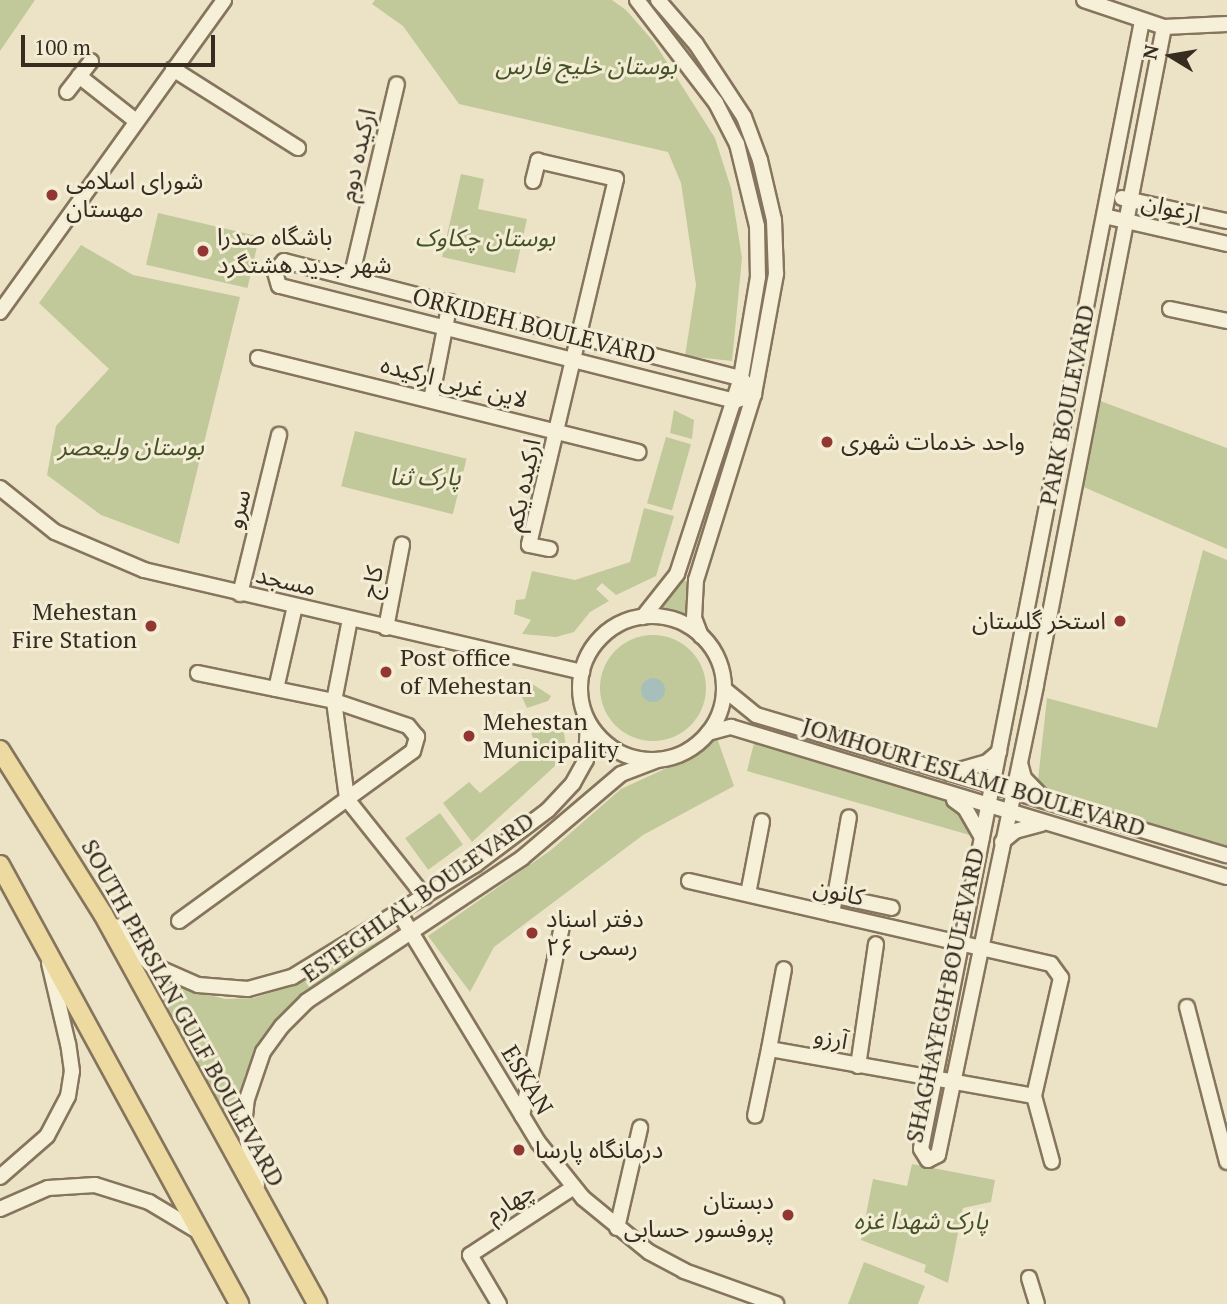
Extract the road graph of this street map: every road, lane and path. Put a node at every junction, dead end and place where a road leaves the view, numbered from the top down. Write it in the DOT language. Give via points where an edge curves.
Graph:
graph roads {
  1 [pos="224,0"];
  2 [pos="1086,0"];
  3 [pos="654,2"];
  4 [pos="1142,21"];
  5 [pos="1227,24"];
  6 [pos="1164,27"];
  7 [pos="91,61"];
  8 [pos="173,69"];
  9 [pos="79,76"];
  10 [pos="397,84"];
  11 [pos="67,92"];
  12 [pos="136,121"];
  13 [pos="298,148"];
  14 [pos="533,181"];
  15 [pos="1108,195"];
  16 [pos="1130,199"];
  17 [pos="1104,216"];
  18 [pos="1126,221"];
  19 [pos="1227,221"];
  20 [pos="1227,244"];
  21 [pos="351,278"];
  22 [pos="450,302"];
  23 [pos="1170,309"];
  24 [pos="0,312"];
  25 [pos="1227,321"];
  26 [pos="445,326"];
  27 [pos="580,335"];
  28 [pos="258,358"];
  29 [pos="575,358"];
  30 [pos="741,378"];
  31 [pos="754,394"];
  32 [pos="430,400"];
  33 [pos="735,401"];
  34 [pos="557,431"];
  35 [pos="279,435"];
  36 [pos="639,452"];
  37 [pos="0,488"];
  38 [pos="402,545"];
  39 [pos="550,549"];
  40 [pos="240,594"];
  41 [pos="295,606"];
  42 [pos="643,617"];
  43 [pos="350,619"];
  44 [pos="386,628"];
  45 [pos="702,636"];
  46 [pos="582,672"];
  47 [pos="198,673"];
  48 [pos="276,690"];
  49 [pos="724,690"];
  50 [pos="334,701"];
  51 [pos="589,722"];
  52 [pos="708,733"];
  53 [pos="0,750"];
  54 [pos="999,752"];
  55 [pos="658,760"];
  56 [pos="1019,760"];
  57 [pos="0,765"];
  58 [pos="947,774"];
  59 [pos="992,786"];
  60 [pos="1012,792"];
  61 [pos="948,795"];
  62 [pos="347,799"];
  63 [pos="1049,803"];
  64 [pos="988,807"];
  65 [pos="1008,812"];
  66 [pos="849,817"];
  67 [pos="47,820"];
  68 [pos="761,821"];
  69 [pos="1045,823"];
  70 [pos="982,837"];
  71 [pos="1002,842"];
  72 [pos="1227,855"];
  73 [pos="0,865"];
  74 [pos="1227,877"];
  75 [pos="689,881"];
  76 [pos="748,894"];
  77 [pos="836,896"];
  78 [pos="425,897"];
  79 [pos="892,908"];
  80 [pos="103,914"];
  81 [pos="400,914"];
  82 [pos="832,914"];
  83 [pos="179,921"];
  84 [pos="562,926"];
  85 [pos="413,933"];
  86 [pos="43,938"];
  87 [pos="876,944"];
  88 [pos="962,944"];
  89 [pos="979,948"];
  90 [pos="784,969"];
  91 [pos="1187,1007"];
  92 [pos="769,1049"];
  93 [pos="858,1066"];
  94 [pos="934,1081"];
  95 [pos="952,1084"];
  96 [pos="1030,1097"];
  97 [pos="522,1116"];
  98 [pos="755,1116"];
  99 [pos="640,1128"];
  100 [pos="1052,1162"];
  101 [pos="1227,1163"];
  102 [pos="0,1177"];
  103 [pos="574,1187"];
  104 [pos="262,1208"];
  105 [pos="0,1209"];
  106 [pos="617,1228"];
  107 [pos="199,1232"];
  108 [pos="1030,1278"];
  109 [pos="752,1296"];
  110 [pos="239,1304"];
  111 [pos="317,1304"];
  112 [pos="499,1304"];
  113 [pos="738,1304"];
  114 [pos="776,1304"];
  115 [pos="1037,1304"];
  1 -- 8 [label="street"];
  2 -- 4 [label="street"];
  3 -- 30 [label="street" via="737,145 757,226 758,277"];
  3 -- 31 [label="street" via="722,80 744,117 761,160 774,220 776,274"];
  4 -- 6 [label="street"];
  4 -- 15 [label="street, PARK BOULEVARD"];
  5 -- 6 [label="street"];
  6 -- 16 [label="street, PARK BOULEVARD"];
  7 -- 9 [label="street"];
  8 -- 12 [label="street"];
  8 -- 13 [label="street"];
  9 -- 11 [label="street"];
  9 -- 12 [label="street"];
  10 -- 21 [label="street, ارکیده دوم"];
  12 -- 24 [label="street"];
  14 -- 27 [label="street, ارکیده یکم" via="538,161 616,179"];
  15 -- 16 [label="street, ارغوان"];
  15 -- 17 [label="street, PARK BOULEVARD"];
  16 -- 18 [label="street, PARK BOULEVARD"];
  16 -- 19 [label="street, ارغوان"];
  17 -- 18 [label="street, ارغوان"];
  17 -- 54 [label="street, PARK BOULEVARD"];
  18 -- 20 [label="street, ارغوان"];
  18 -- 56 [label="street, PARK BOULEVARD"];
  21 -- 22 [label="street, ORKIDEH BOULEVARD"];
  21 -- 26 [label="street, ORKIDEH BOULEVARD" via="284,261 275,272 279,286"];
  22 -- 26 [label="street"];
  22 -- 27 [label="street, ORKIDEH BOULEVARD"];
  23 -- 25 [label="street"];
  26 -- 29 [label="street, ORKIDEH BOULEVARD"];
  26 -- 32 [label="street"];
  27 -- 29 [label="street, ارکیده یکم"];
  27 -- 30 [label="street, ORKIDEH BOULEVARD"];
  28 -- 32 [label="street, لاین غربی ارکیده"];
  29 -- 33 [label="street, ORKIDEH BOULEVARD"];
  29 -- 34 [label="street, ارکیده یکم"];
  30 -- 31 [label="street"];
  30 -- 33 [label="street"];
  31 -- 33 [label="street"];
  31 -- 45 [label="street" via="696,580 694,618"];
  32 -- 34 [label="street, لاین غربی ارکیده"];
  33 -- 42 [label="street" via="677,575"];
  34 -- 36 [label="street, لاین غربی ارکیده"];
  34 -- 39 [label="street, ارکیده یکم" via="529,545"];
  35 -- 40 [label="street, سرو"];
  37 -- 40 [label="street, مسجد" via="55,532 144,570"];
  38 -- 44 [label="street, کاج"];
  40 -- 41 [label="street, مسجد"];
  41 -- 43 [label="street, مسجد"];
  41 -- 48 [label="street"];
  42 -- 45 [label="street" via="675,620"];
  42 -- 46 [label="street" via="626,621 598,641"];
  43 -- 44 [label="street, مسجد"];
  43 -- 50 [label="street"];
  44 -- 46 [label="street, مسجد"];
  45 -- 49 [label="street" via="718,661"];
  46 -- 51 [label="street" via="581,698"];
  47 -- 48 [label="street"];
  48 -- 50 [label="street"];
  49 -- 52 [label="street"];
  49 -- 58 [label="street, JOMHOURI ESLAMI BOULEVARD" via="756,715"];
  50 -- 62 [label="street"];
  50 -- 62 [label="street" via="408,726 417,737 413,751"];
  51 -- 55 [label="street" via="598,736 625,755"];
  51 -- 78 [label="street, ESTEGHLAL BOULEVARD" via="586,760 573,783 530,824"];
  52 -- 55 [label="street" via="685,752"];
  52 -- 61 [label="street, JOMHOURI ESLAMI BOULEVARD" via="731,727"];
  53 -- 67 [label="main road, SOUTH PERSIAN GULF BOULEVARD"];
  54 -- 58 [label="street" via="987,762"];
  54 -- 59 [label="street, PARK BOULEVARD"];
  55 -- 85 [label="street, ESTEGHLAL BOULEVARD" via="621,774 523,858"];
  56 -- 60 [label="street, PARK BOULEVARD"];
  56 -- 63 [label="street" via="1024,778"];
  57 -- 67 [label="main road" via="22,797"];
  58 -- 59 [label="street, JOMHOURI ESLAMI BOULEVARD"];
  59 -- 60 [label="street, JOMHOURI ESLAMI BOULEVARD"];
  59 -- 64 [label="street, SHAGHAYEGH BOULEVARD"];
  60 -- 63 [label="street, JOMHOURI ESLAMI BOULEVARD"];
  60 -- 65 [label="street, SHAGHAYEGH BOULEVARD"];
  61 -- 64 [label="street, JOMHOURI ESLAMI BOULEVARD"];
  61 -- 70 [label="street" via="965,808"];
  62 -- 78 [label="street"];
  62 -- 83 [label="street"];
  63 -- 72 [label="street, JOMHOURI ESLAMI BOULEVARD"];
  64 -- 65 [label="street, JOMHOURI ESLAMI BOULEVARD"];
  64 -- 70 [label="street, SHAGHAYEGH BOULEVARD"];
  65 -- 69 [label="street, JOMHOURI ESLAMI BOULEVARD"];
  65 -- 71 [label="street, SHAGHAYEGH BOULEVARD"];
  66 -- 77 [label="street"];
  67 -- 80 [label="main road, SOUTH PERSIAN GULF BOULEVARD"];
  68 -- 76 [label="street"];
  69 -- 71 [label="street" via="1014,831"];
  69 -- 74 [label="street, JOMHOURI ESLAMI BOULEVARD"];
  70 -- 88 [label="street, SHAGHAYEGH BOULEVARD"];
  71 -- 89 [label="street, SHAGHAYEGH BOULEVARD"];
  73 -- 86 [label="main road"];
  75 -- 76 [label="street, کانون"];
  76 -- 82 [label="street, کانون"];
  77 -- 79 [label="street"];
  77 -- 82 [label="street"];
  78 -- 81 [label="street, ESTEGHLAL BOULEVARD"];
  80 -- 81 [label="street, ESTEGHLAL BOULEVARD" via="150,964 198,985 248,989 292,977"];
  80 -- 104 [label="main road, SOUTH PERSIAN GULF BOULEVARD"];
  81 -- 85 [label="street, ESKAN"];
  82 -- 88 [label="street, کانون"];
  84 -- 97 [label="street"];
  85 -- 97 [label="street, ESKAN"];
  85 -- 104 [label="street, ESTEGHLAL BOULEVARD" via="307,1002 263,1052 247,1099 248,1151"];
  86 -- 102 [label="street" via="68,1044 72,1071 68,1096 47,1136"];
  86 -- 107 [label="main road"];
  87 -- 93 [label="street"];
  88 -- 89 [label="street, کانون"];
  88 -- 94 [label="street, SHAGHAYEGH BOULEVARD"];
  89 -- 95 [label="street, SHAGHAYEGH BOULEVARD"];
  89 -- 96 [label="street, کانون" via="1051,964 1061,978"];
  90 -- 92 [label="street"];
  91 -- 101 [label="street"];
  92 -- 93 [label="street, آرزو"];
  92 -- 98 [label="street"];
  93 -- 94 [label="street, آرزو"];
  94 -- 95 [label="street, آرزو"];
  94 -- 95 [label="street, SHAGHAYEGH BOULEVARD" via="921,1149 928,1160 938,1155"];
  95 -- 96 [label="street, آرزو"];
  96 -- 100 [label="street"];
  97 -- 103 [label="street, ESKAN"];
  99 -- 106 [label="street"];
  103 -- 106 [label="street, ESKAN"];
  103 -- 112 [label="street, چهارم" via="471,1255"];
  104 -- 111 [label="main road, SOUTH PERSIAN GULF BOULEVARD"];
  105 -- 107 [label="street" via="48,1188 95,1185 149,1202"];
  106 -- 109 [label="street, ESKAN" via="684,1271"];
  107 -- 110 [label="main road"];
  108 -- 115 [label="street"];
  109 -- 113 [label="street"];
  109 -- 114 [label="street, ESKAN"];
}
